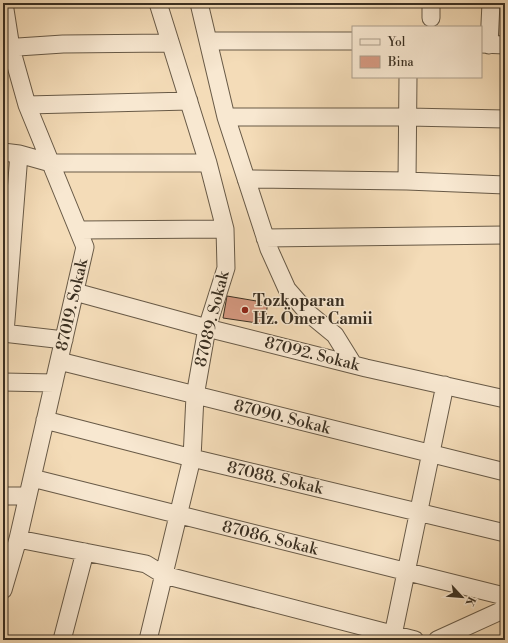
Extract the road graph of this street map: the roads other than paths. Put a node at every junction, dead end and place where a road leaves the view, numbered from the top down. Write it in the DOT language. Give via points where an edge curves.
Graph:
graph roads {
  1 [pos="4,3"];
  2 [pos="158,3"];
  3 [pos="199,3"];
  4 [pos="491,3"];
  5 [pos="208,41"];
  6 [pos="352,41"];
  7 [pos="170,43"];
  8 [pos="492,45"];
  9 [pos="7,48"];
  10 [pos="408,78"];
  11 [pos="189,101"];
  12 [pos="27,105"];
  13 [pos="226,117"];
  14 [pos="408,117"];
  15 [pos="505,120"];
  16 [pos="11,153"];
  17 [pos="51,163"];
  18 [pos="208,164"];
  19 [pos="246,179"];
  20 [pos="407,182"];
  21 [pos="505,185"];
  22 [pos="225,229"];
  23 [pos="79,230"];
  24 [pos="505,235"];
  25 [pos="265,238"];
  26 [pos="75,292"];
  27 [pos="207,328"];
  28 [pos="4,333"];
  29 [pos="64,340"];
  30 [pos="59,361"];
  31 [pos="353,364"];
  32 [pos="3,382"];
  33 [pos="54,383"];
  34 [pos="445,385"];
  35 [pos="195,396"];
  36 [pos="505,399"];
  37 [pos="46,420"];
  38 [pos="431,453"];
  39 [pos="192,458"];
  40 [pos="505,472"];
  41 [pos="32,478"];
  42 [pos="3,496"];
  43 [pos="28,496"];
  44 [pos="418,512"];
  45 [pos="178,516"];
  46 [pos="505,533"];
  47 [pos="18,539"];
  48 [pos="85,552"];
  49 [pos="6,567"];
  50 [pos="406,572"];
  51 [pos="164,575"];
  52 [pos="3,590"];
  53 [pos="505,602"];
  54 [pos="505,609"];
  55 [pos="393,634"];
  56 [pos="62,640"];
  57 [pos="148,640"];
  58 [pos="415,640"];
  59 [pos="437,640"];
  1 -- 9 [label="street, 87019. Sokak"];
  2 -- 7 [label="street, 87089. Sokak"];
  3 -- 5 [label="street"];
  4 -- 8 [label="street"];
  5 -- 6 [label="street"];
  5 -- 13 [label="street"];
  7 -- 9 [label="street" via="63,44"];
  7 -- 11 [label="street, 87089. Sokak"];
  9 -- 12 [label="street, 87019. Sokak"];
  10 -- 14 [label="street"];
  11 -- 12 [label="street"];
  11 -- 18 [label="street, 87089. Sokak"];
  12 -- 17 [label="street, 87019. Sokak"];
  13 -- 14 [label="street"];
  13 -- 19 [label="street"];
  14 -- 15 [label="street"];
  14 -- 20 [label="street"];
  16 -- 17 [label="street"];
  16 -- 28 [label="street"];
  17 -- 18 [label="street"];
  17 -- 23 [label="street, 87019. Sokak"];
  18 -- 22 [label="street, 87089. Sokak"];
  19 -- 20 [label="street"];
  19 -- 25 [label="street"];
  20 -- 21 [label="street"];
  22 -- 23 [label="street"];
  22 -- 27 [label="street, 87089. Sokak" via="226,268"];
  23 -- 26 [label="street, 87019. Sokak" via="85,247"];
  24 -- 25 [label="street"];
  25 -- 31 [label="street" via="286,289 307,312 335,335"];
  26 -- 27 [label="street, 87092. Sokak"];
  26 -- 29 [label="street, 87019. Sokak"];
  27 -- 31 [label="street, 87092. Sokak"];
  27 -- 35 [label="street, 87089. Sokak"];
  28 -- 29 [label="street"];
  29 -- 30 [label="street, 87019. Sokak"];
  30 -- 33 [label="street, 87019. Sokak"];
  30 -- 35 [label="street, 87090. Sokak"];
  31 -- 34 [label="street, 87092. Sokak"];
  32 -- 33 [label="street"];
  33 -- 37 [label="street, 87019. Sokak"];
  34 -- 36 [label="street, 87092. Sokak"];
  34 -- 38 [label="street"];
  35 -- 38 [label="street, 87090. Sokak"];
  35 -- 39 [label="street, 87089. Sokak"];
  37 -- 39 [label="street, 87088. Sokak"];
  37 -- 41 [label="street, 87019. Sokak"];
  38 -- 40 [label="street, 87090. Sokak"];
  38 -- 44 [label="street"];
  39 -- 44 [label="street, 87088. Sokak"];
  39 -- 45 [label="street, 87089. Sokak"];
  41 -- 43 [label="street, 87019. Sokak"];
  41 -- 45 [label="street, 87086. Sokak"];
  42 -- 43 [label="street"];
  43 -- 47 [label="street, 87019. Sokak"];
  44 -- 46 [label="street, 87088. Sokak"];
  44 -- 50 [label="street"];
  45 -- 50 [label="street, 87086. Sokak"];
  45 -- 51 [label="street, 87089. Sokak"];
  47 -- 48 [label="street"];
  47 -- 49 [label="street, 87019. Sokak"];
  48 -- 51 [label="street" via="146,564"];
  48 -- 56 [label="street"];
  49 -- 52 [label="street, 87019. Sokak"];
  50 -- 53 [label="street, 87086. Sokak" via="500,595"];
  50 -- 55 [label="street"];
  51 -- 55 [label="street"];
  51 -- 57 [label="street, 87089. Sokak"];
  54 -- 59 [label="street"];
  55 -- 58 [label="street"];
}
